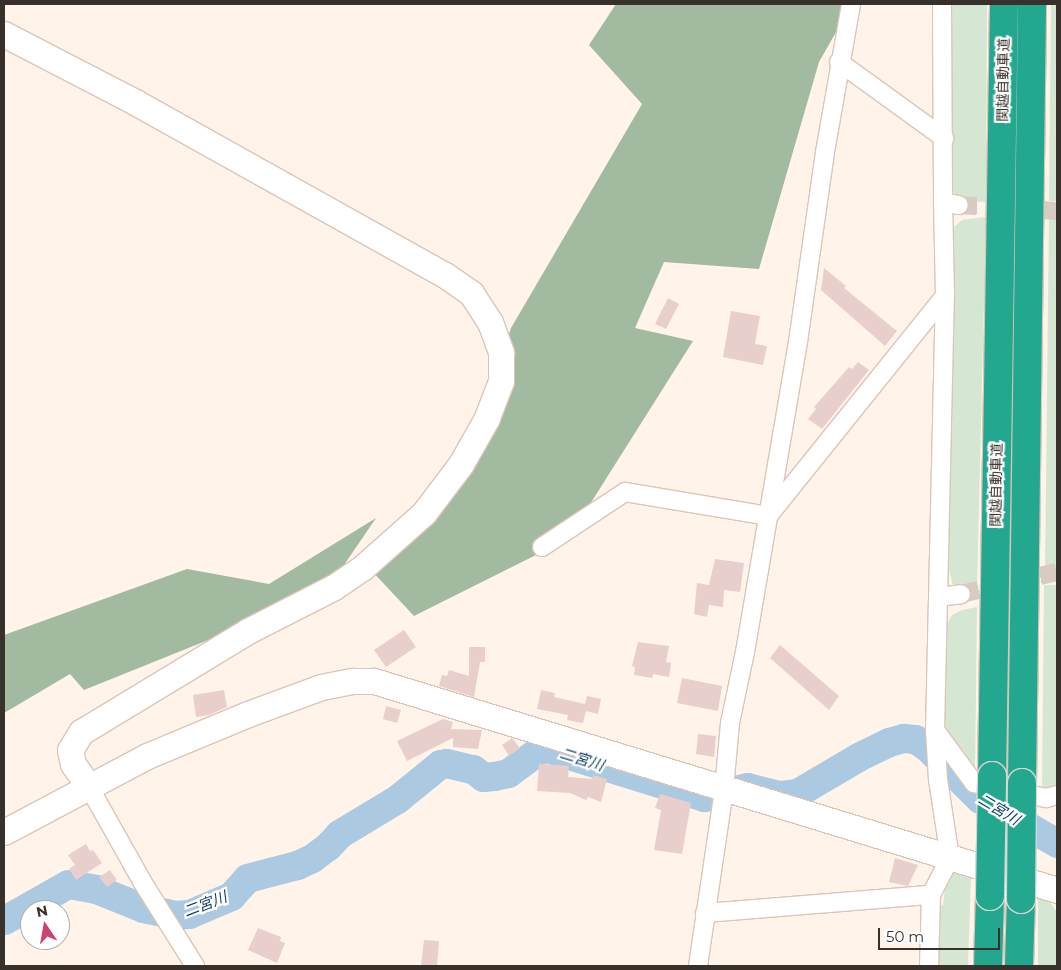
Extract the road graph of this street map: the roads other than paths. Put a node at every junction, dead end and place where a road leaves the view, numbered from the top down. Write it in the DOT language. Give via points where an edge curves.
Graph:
graph roads {
  1 [pos="851,4"];
  2 [pos="942,4"];
  3 [pos="1004,4"];
  4 [pos="1032,4"];
  5 [pos="4,34"];
  6 [pos="840,62"];
  7 [pos="944,138"];
  8 [pos="945,296"];
  9 [pos="768,516"];
  10 [pos="542,547"];
  11 [pos="961,594"];
  12 [pos="938,597"];
  13 [pos="935,730"];
  14 [pos="89,787"];
  15 [pos="724,790"];
  16 [pos="1057,795"];
  17 [pos="4,832"];
  18 [pos="950,858"];
  19 [pos="1057,890"];
  20 [pos="931,895"];
  21 [pos="705,913"];
  22 [pos="195,966"];
  23 [pos="698,966"];
  24 [pos="930,966"];
  25 [pos="988,966"];
  26 [pos="1019,966"];
  1 -- 6 [label="street"];
  2 -- 7 [label="street"];
  3 -- 25 [label="highway, 関越自動車道, bridge"];
  4 -- 26 [label="highway, 関越自動車道, bridge"];
  5 -- 14 [label="street" via="135,102 445,275 471,293 490,322 501,353 501,381 487,418 460,464 424,513 362,568 341,582 248,632 86,728 70,750 73,764"];
  6 -- 7 [label="street"];
  6 -- 9 [label="street"];
  7 -- 8 [label="street" via="951,203"];
  8 -- 9 [label="street"];
  8 -- 12 [label="street"];
  9 -- 10 [label="street" via="625,492"];
  9 -- 15 [label="street" via="730,723"];
  11 -- 12 [label="street"];
  12 -- 13 [label="street"];
  13 -- 16 [label="street" via="974,783 1046,798"];
  13 -- 18 [label="street" via="938,780"];
  14 -- 15 [label="street" via="146,756 294,696 352,681 374,681"];
  14 -- 17 [label="street"];
  14 -- 22 [label="street" via="142,883"];
  15 -- 18 [label="street"];
  15 -- 21 [label="street"];
  18 -- 19 [label="street"];
  18 -- 20 [label="street"];
  20 -- 21 [label="street"];
  20 -- 24 [label="street"];
  21 -- 23 [label="street"];
}
